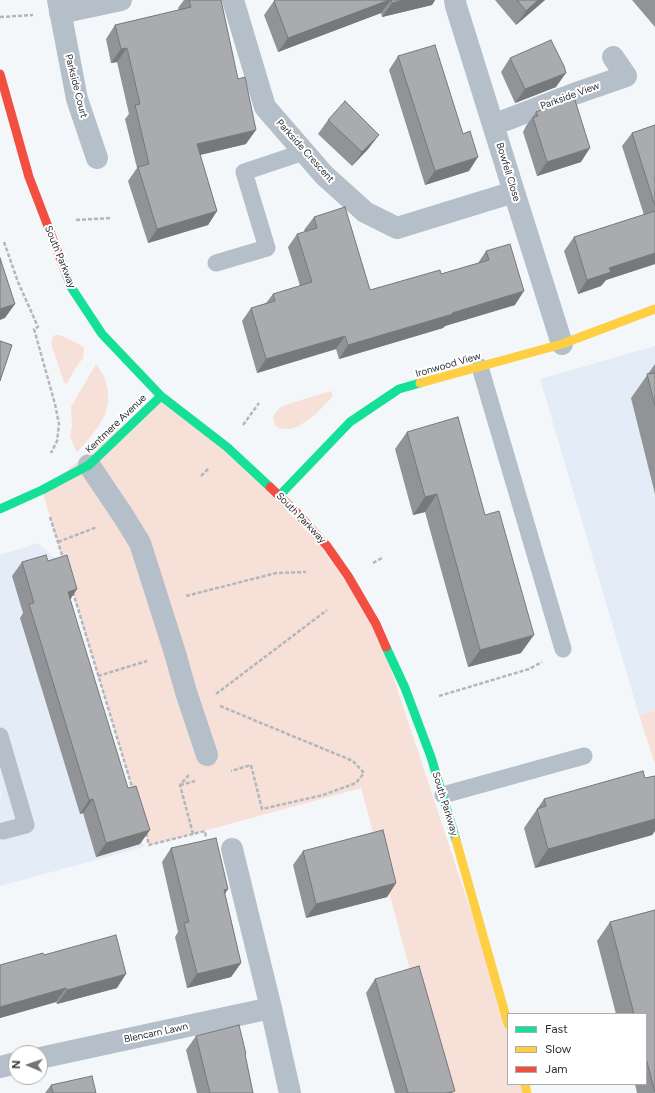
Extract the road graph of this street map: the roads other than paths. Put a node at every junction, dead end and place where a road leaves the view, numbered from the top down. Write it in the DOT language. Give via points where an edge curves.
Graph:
graph roads {
  1 [pos="121,0"];
  2 [pos="233,0"];
  3 [pos="455,0"];
  4 [pos="59,6"];
  5 [pos="613,57"];
  6 [pos="0,74"];
  7 [pos="493,125"];
  8 [pos="304,152"];
  9 [pos="97,158"];
  10 [pos="514,192"];
  11 [pos="216,263"];
  12 [pos="655,310"];
  13 [pos="562,344"];
  14 [pos="480,367"];
  15 [pos="161,396"];
  16 [pos="89,465"];
  17 [pos="279,496"];
  18 [pos="0,509"];
  19 [pos="563,649"];
  20 [pos="0,736"];
  21 [pos="207,755"];
  22 [pos="584,756"];
  23 [pos="443,795"];
  24 [pos="3,832"];
  25 [pos="232,849"];
  26 [pos="271,1008"];
  27 [pos="507,1020"];
  28 [pos="48,1056"];
  29 [pos="290,1093"];
  1 -- 4 [label="street, Parkside Court"];
  2 -- 8 [label="street, Parkside Crescent" via="265,107"];
  3 -- 7 [label="street, Bowfell Close"];
  4 -- 9 [label="street, Parkside Court" via="77,99"];
  5 -- 7 [label="street, Parkside View" via="626,76"];
  6 -- 15 [label="street, South Parkway" via="29,177 71,287 102,334"];
  7 -- 10 [label="street, Bowfell Close"];
  8 -- 10 [label="street, Parkside Crescent" via="324,175 365,212 397,228"];
  8 -- 11 [label="lane" via="244,172 267,248"];
  10 -- 13 [label="street, Bowfell Close"];
  12 -- 13 [label="street, Ironwood View"];
  13 -- 14 [label="street, Ironwood View"];
  14 -- 17 [label="street, Ironwood View" via="399,389 350,422"];
  14 -- 19 [label="lane"];
  15 -- 16 [label="street, Kentmere Avenue"];
  15 -- 17 [label="street, South Parkway" via="227,447"];
  16 -- 18 [label="street, Kentmere Avenue"];
  16 -- 21 [label="street" via="140,543 159,603 198,703"];
  17 -- 23 [label="street, South Parkway" via="327,546 376,624 405,688"];
  20 -- 24 [label="lane" via="26,825"];
  22 -- 23 [label="lane"];
  23 -- 27 [label="street, South Parkway"];
  25 -- 26 [label="street"];
  26 -- 28 [label="street, Blencarn Lawn"];
  26 -- 29 [label="street"];
}
